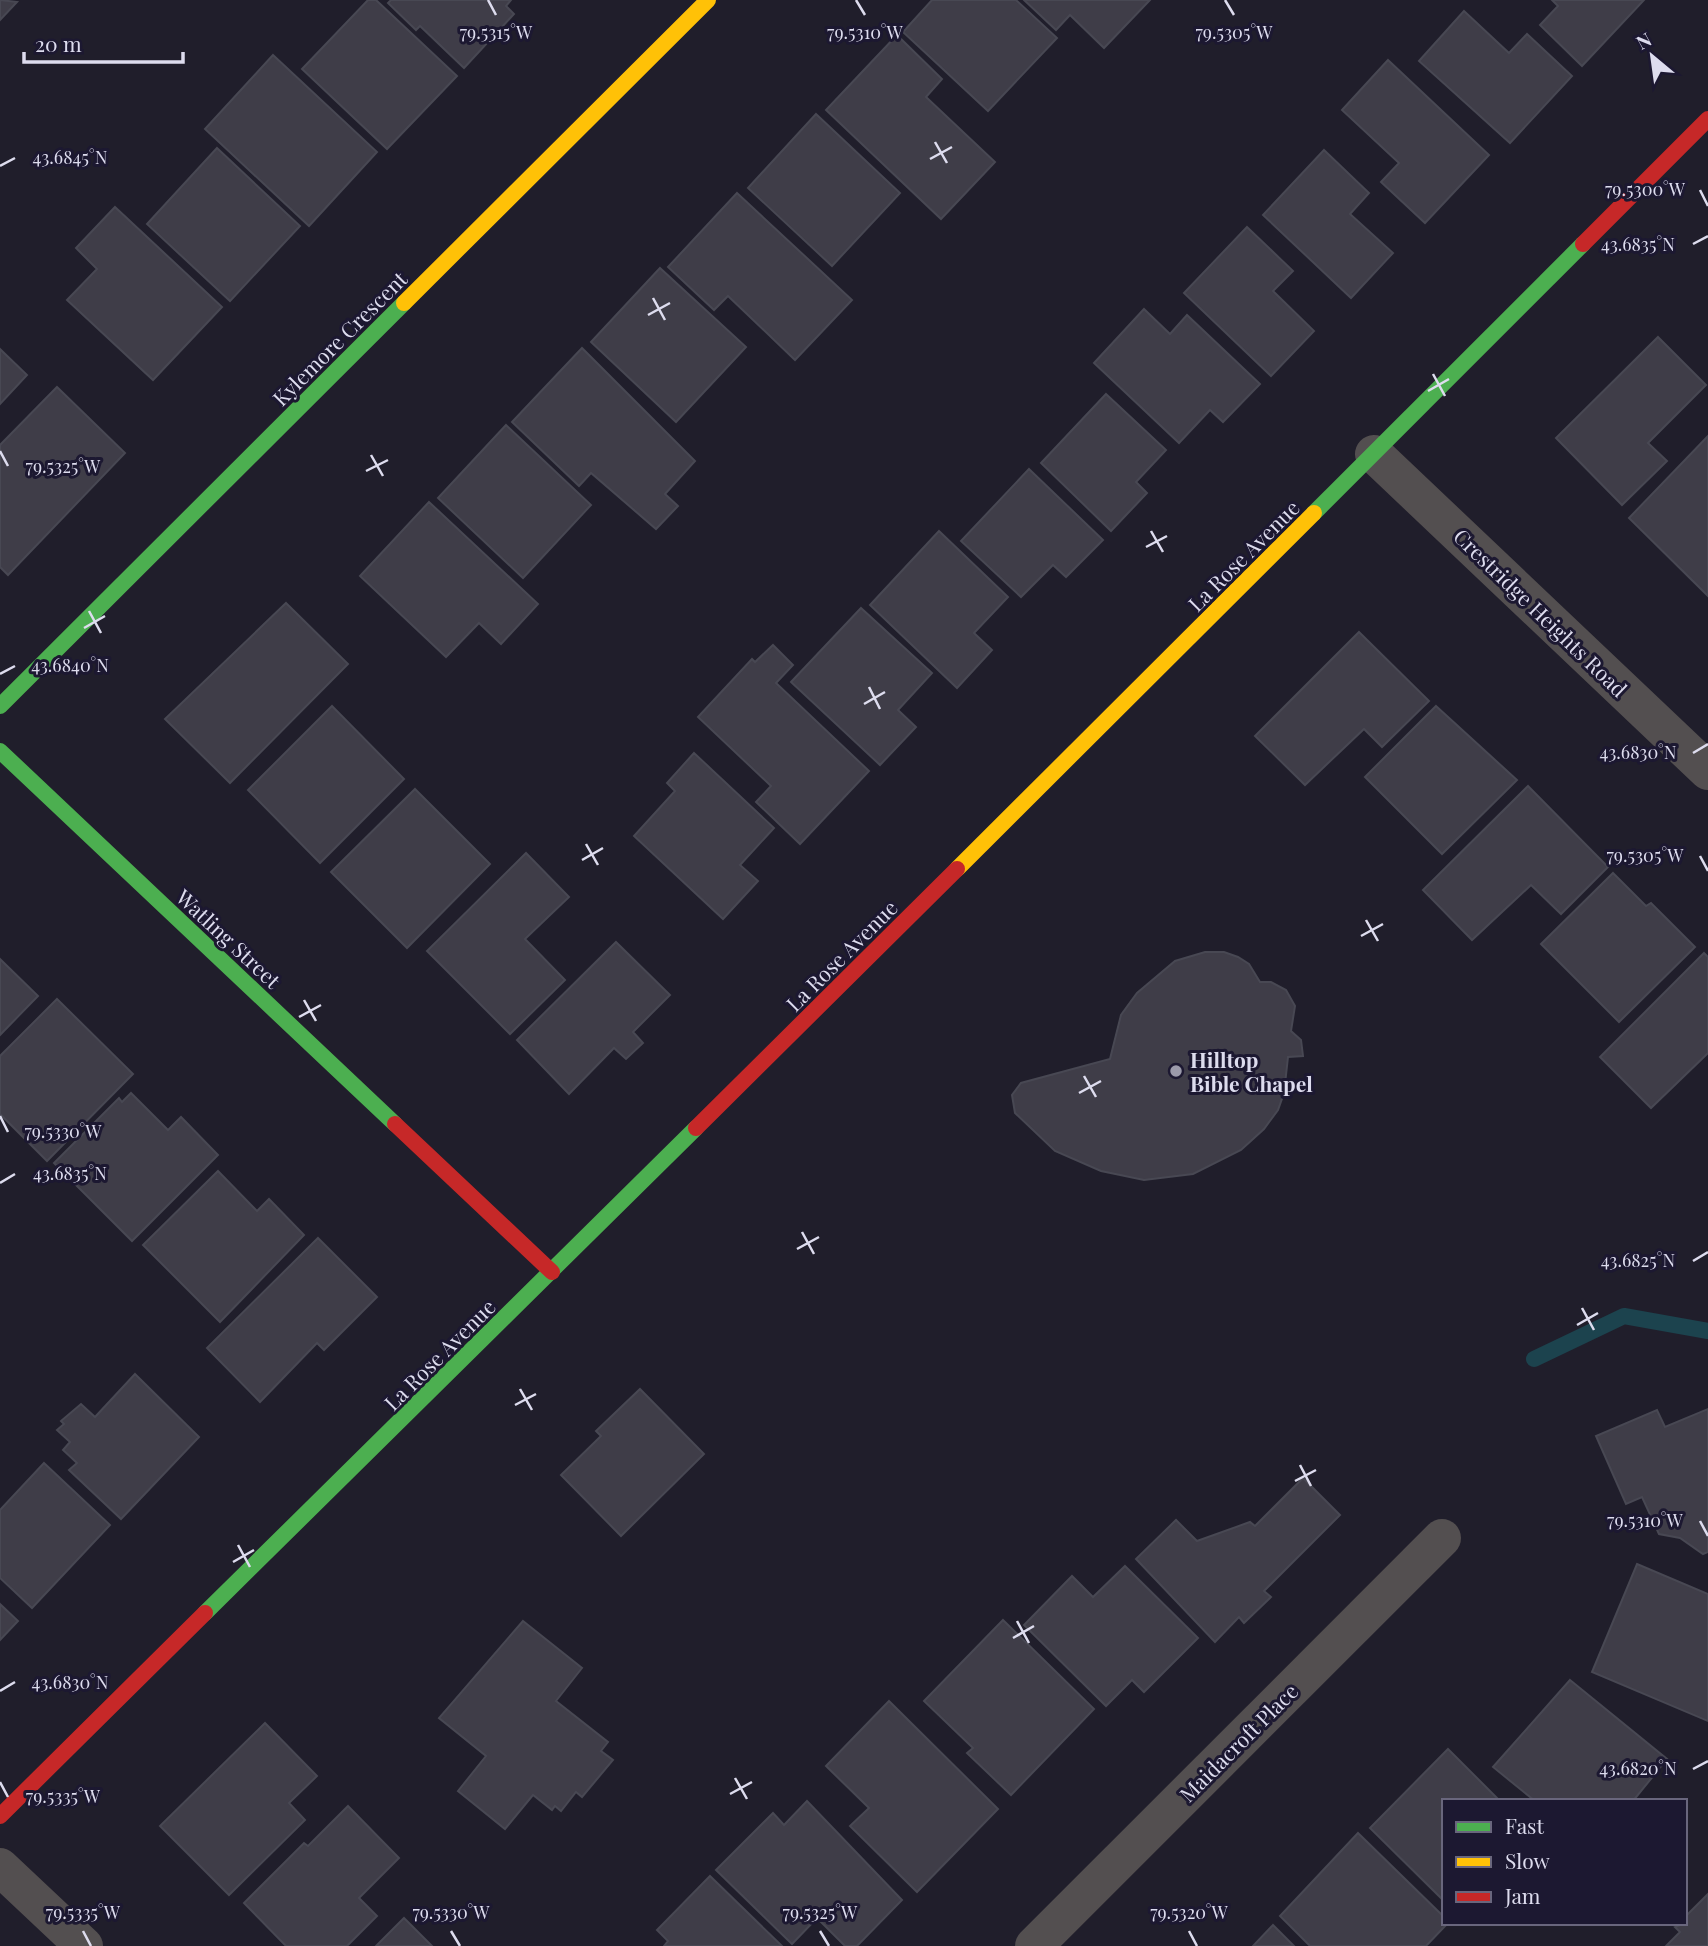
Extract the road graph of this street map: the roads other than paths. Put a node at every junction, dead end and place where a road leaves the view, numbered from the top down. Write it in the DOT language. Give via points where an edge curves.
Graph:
graph roads {
  1 [pos="708,0"];
  2 [pos="1708,119"];
  3 [pos="1374,453"];
  4 [pos="0,706"];
  5 [pos="0,751"];
  6 [pos="1708,771"];
  7 [pos="552,1272"];
  8 [pos="1442,1538"];
  9 [pos="0,1816"];
  10 [pos="0,1867"];
  11 [pos="84,1946"];
  12 [pos="1034,1946"];
  1 -- 4 [label="street, Kylemore Crescent"];
  2 -- 3 [label="street, La Rose Avenue"];
  3 -- 6 [label="street, Crestridge Heights Road"];
  3 -- 7 [label="street, La Rose Avenue"];
  5 -- 7 [label="street, Watling Street"];
  7 -- 9 [label="street, La Rose Avenue"];
  8 -- 12 [label="street, Maidacroft Place"];
  10 -- 11 [label="street"];
}
